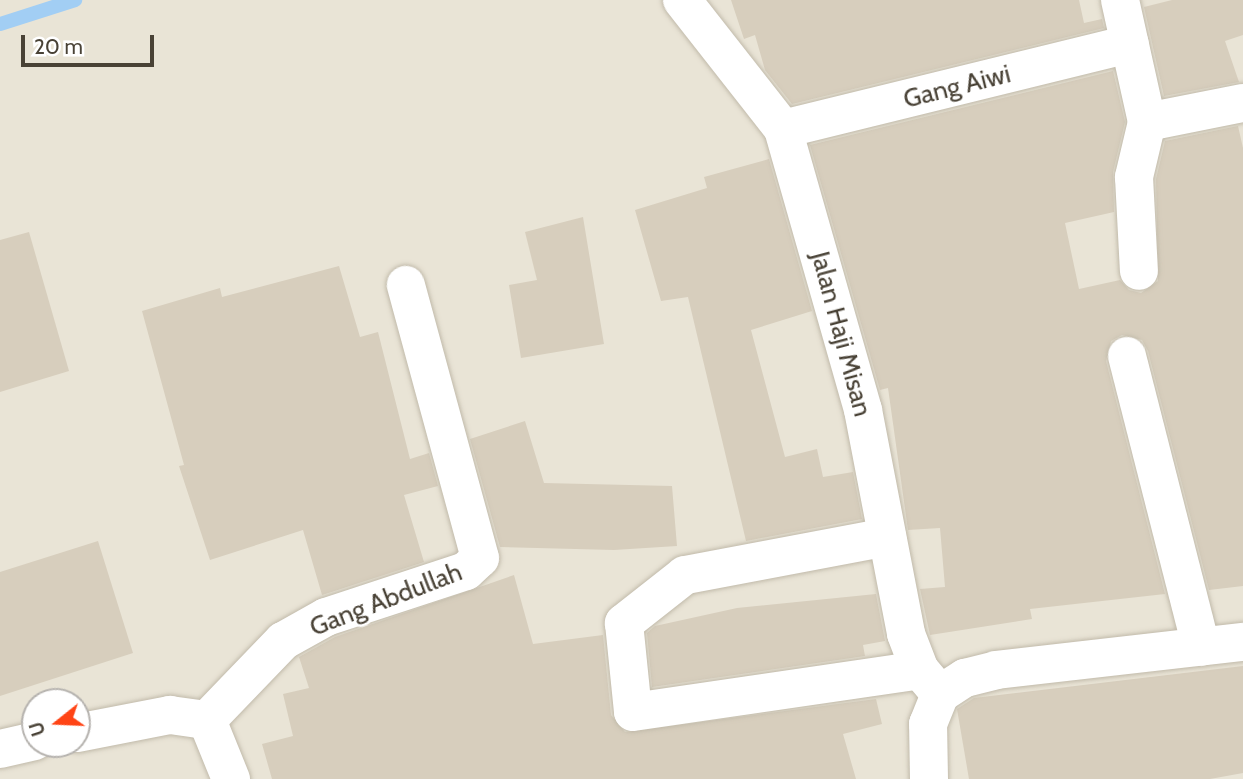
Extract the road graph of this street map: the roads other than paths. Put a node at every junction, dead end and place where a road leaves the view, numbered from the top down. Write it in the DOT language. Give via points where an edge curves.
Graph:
graph roads {
  1 [pos="682,0"];
  2 [pos="1120,0"];
  3 [pos="1130,44"];
  4 [pos="1243,103"];
  5 [pos="1147,122"];
  6 [pos="783,129"];
  7 [pos="1139,271"];
  8 [pos="406,285"];
  9 [pos="1126,356"];
  10 [pos="887,537"];
  11 [pos="1243,642"];
  12 [pos="1201,647"];
  13 [pos="930,682"];
  14 [pos="207,720"];
  15 [pos="91,730"];
  16 [pos="21,744"];
  17 [pos="0,749"];
  18 [pos="231,779"];
  19 [pos="929,779"];
  1 -- 6 [label="street, Jalan Haji Misan"];
  2 -- 3 [label="street"];
  3 -- 5 [label="street"];
  3 -- 6 [label="street, Gang Aiwi"];
  4 -- 5 [label="street"];
  5 -- 7 [label="street" via="1134,177"];
  6 -- 10 [label="street, Jalan Haji Misan" via="852,363"];
  8 -- 14 [label="street, Gang Abdullah" via="480,558 466,571 326,617 283,641"];
  9 -- 12 [label="street"];
  10 -- 13 [label="street, Jalan Haji Misan" via="906,634"];
  10 -- 13 [label="street" via="685,575 624,623 633,712"];
  11 -- 12 [label="street"];
  12 -- 13 [label="street"];
  13 -- 19 [label="street"];
  14 -- 15 [label="street" via="170,715"];
  14 -- 18 [label="street"];
  16 -- 17 [label="street"];
}
